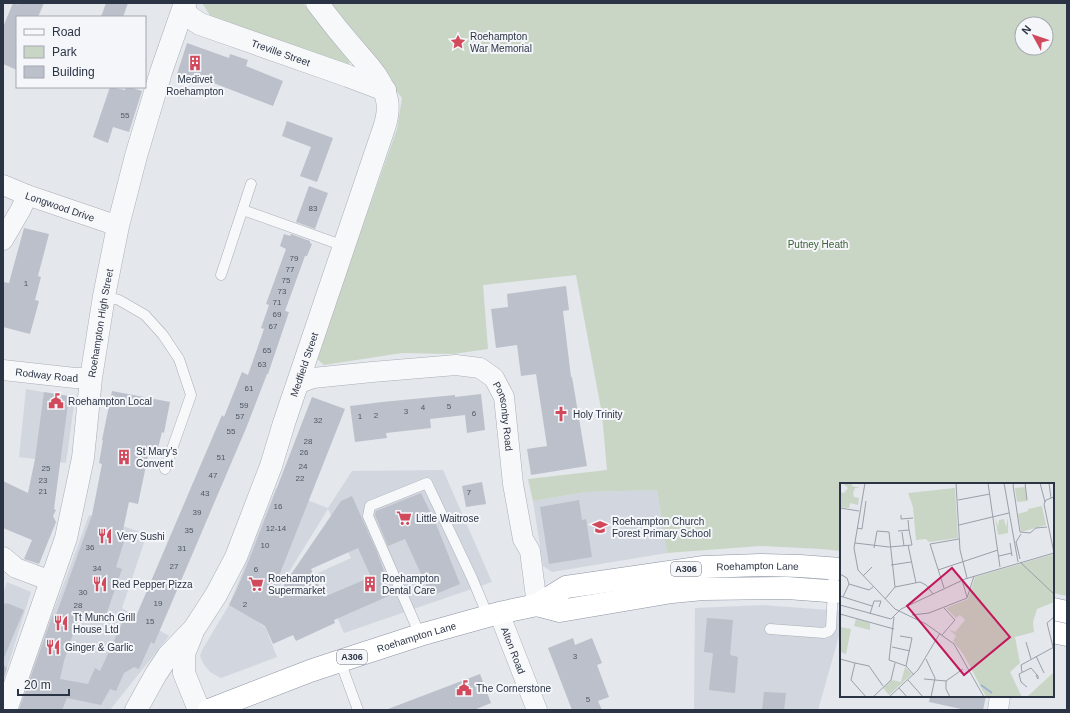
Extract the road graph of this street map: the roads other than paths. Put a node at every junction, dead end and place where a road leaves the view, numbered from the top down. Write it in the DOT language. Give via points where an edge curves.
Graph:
graph roads {
  1 [pos="317,3"];
  2 [pos="184,5"];
  3 [pos="384,90"];
  4 [pos="251,184"];
  5 [pos="3,185"];
  6 [pos="27,195"];
  7 [pos="243,210"];
  8 [pos="118,226"];
  9 [pos="3,240"];
  10 [pos="344,246"];
  11 [pos="222,275"];
  12 [pos="104,296"];
  13 [pos="3,370"];
  14 [pos="91,378"];
  15 [pos="299,383"];
  16 [pos="165,469"];
  17 [pos="3,557"];
  18 [pos="838,569"];
  19 [pos="51,581"];
  20 [pos="837,592"];
  21 [pos="536,605"];
  22 [pos="1054,609"];
  23 [pos="1067,612"];
  24 [pos="493,615"];
  25 [pos="194,629"];
  26 [pos="770,629"];
  27 [pos="1054,632"];
  28 [pos="1067,635"];
  29 [pos="420,636"];
  30 [pos="340,661"];
  31 [pos="1000,697"];
  32 [pos="6,710"];
  33 [pos="136,710"];
  34 [pos="199,710"];
  35 [pos="209,710"];
  36 [pos="358,710"];
  37 [pos="536,710"];
  38 [pos="998,710"];
  1 -- 3 [label="street, Medfield Street" via="374,73"];
  2 -- 3 [label="street, Treville Street" via="188,16 200,24"];
  2 -- 8 [label="street, Roehampton High Street" via="161,72"];
  3 -- 10 [label="street, Medfield Street" via="388,101 387,117"];
  4 -- 7 [label="lane"];
  5 -- 6 [label="street, Longwood Drive"];
  6 -- 8 [label="street, Longwood Drive"];
  6 -- 9 [label="street"];
  7 -- 10 [label="lane"];
  7 -- 11 [label="lane"];
  8 -- 12 [label="street, Roehampton High Street"];
  10 -- 15 [label="street, Medfield Street"];
  12 -- 14 [label="street, Roehampton High Street"];
  12 -- 16 [label="lane" via="119,300 145,315 163,335 179,359 191,394"];
  13 -- 14 [label="street, Rodway Road"];
  14 -- 19 [label="street, Roehampton High Street" via="83,458 73,511"];
  15 -- 21 [label="street, Ponsonby Road" via="313,378 456,365 480,368 494,378 504,397 513,484 523,539 530,551"];
  15 -- 25 [label="street, Medfield Street" via="236,557"];
  17 -- 19 [label="street" via="16,568"];
  18 -- 20 [label="lane"];
  18 -- 21 [label="highway, Roehampton Lane / A306" via="760,564 704,567 566,587"];
  19 -- 32 [label="street, Roehampton High Street"];
  20 -- 21 [label="highway, Roehampton Lane / A306" via="787,588 703,589 560,611"];
  20 -- 26 [label="lane" via="829,631 824,633"];
  21 -- 24 [label="highway, Roehampton Lane / A306"];
  22 -- 23 [label="highway"];
  24 -- 29 [label="highway, Roehampton Lane / A306"];
  24 -- 29 [label="lane" via="472,578 427,483 370,506 368,516"];
  24 -- 37 [label="street, Alton Road"];
  25 -- 33 [label="street, Medfield Street" via="168,656"];
  25 -- 34 [label="street, Medfield Street" via="184,654 184,674"];
  27 -- 28 [label="highway"];
  29 -- 30 [label="highway, Roehampton Lane / A306"];
  30 -- 35 [label="highway, Roehampton Lane / A306"];
  30 -- 36 [label="lane"];
  31 -- 38 [label="street"];
}
